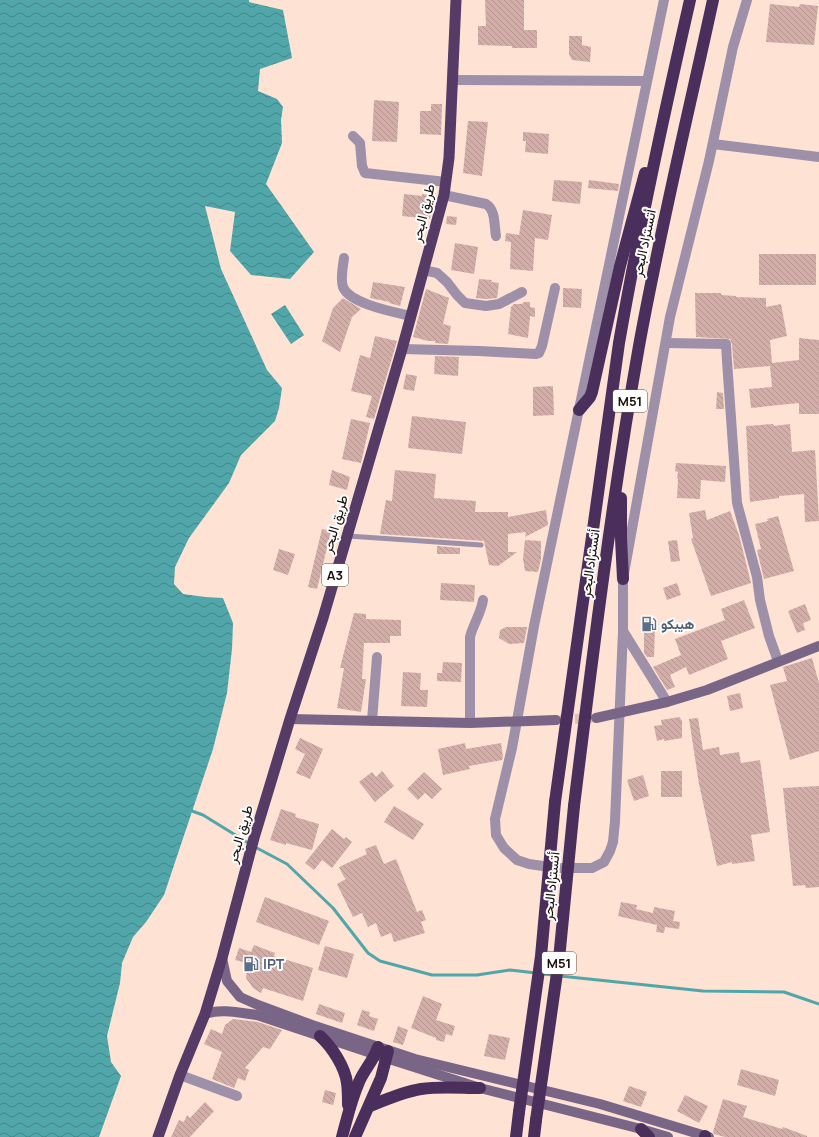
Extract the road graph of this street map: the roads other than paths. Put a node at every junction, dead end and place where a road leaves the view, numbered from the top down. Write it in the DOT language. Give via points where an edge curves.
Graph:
graph roads {
  1 [pos="456,0"];
  2 [pos="664,0"];
  3 [pos="690,0"];
  4 [pos="713,0"];
  5 [pos="747,0"];
  6 [pos="453,80"];
  7 [pos="648,81"];
  8 [pos="354,136"];
  9 [pos="713,144"];
  10 [pos="655,157"];
  11 [pos="819,157"];
  12 [pos="446,182"];
  13 [pos="444,195"];
  14 [pos="496,236"];
  15 [pos="344,258"];
  16 [pos="423,270"];
  17 [pos="555,288"];
  18 [pos="522,292"];
  19 [pos="411,316"];
  20 [pos="666,343"];
  21 [pos="402,349"];
  22 [pos="579,410"];
  23 [pos="621,458"];
  24 [pos="347,536"];
  25 [pos="481,545"];
  26 [pos="623,579"];
  27 [pos="483,600"];
  28 [pos="623,631"];
  29 [pos="819,646"];
  30 [pos="377,657"];
  31 [pos="778,662"];
  32 [pos="667,702"];
  33 [pos="620,714"];
  34 [pos="596,718"];
  35 [pos="290,719"];
  36 [pos="556,720"];
  37 [pos="517,721"];
  38 [pos="372,722"];
  39 [pos="470,723"];
  40 [pos="222,958"];
  41 [pos="205,1014"];
  42 [pos="320,1036"];
  43 [pos="382,1052"];
  44 [pos="180,1075"];
  45 [pos="480,1088"];
  46 [pos="237,1096"];
  47 [pos="370,1106"];
  48 [pos="349,1114"];
  49 [pos="517,1131"];
  50 [pos="645,1133"];
  51 [pos="158,1137"];
  52 [pos="342,1137"];
  53 [pos="355,1137"];
  54 [pos="511,1137"];
  55 [pos="534,1137"];
  56 [pos="668,1137"];
  57 [pos="706,1137"];
  1 -- 6 [label="highway, طريق البحر / A3"];
  2 -- 7 [label="street"];
  3 -- 10 [label="highway, أتستراد البحر / M51"];
  4 -- 23 [label="highway, أتستراد البحر / M51" via="662,227"];
  5 -- 9 [label="street" via="733,47"];
  6 -- 7 [label="street"];
  6 -- 12 [label="highway, طريق البحر / A3"];
  7 -- 22 [label="street"];
  8 -- 12 [label="street" via="360,143 365,172"];
  9 -- 11 [label="street"];
  9 -- 20 [label="street" via="670,317"];
  10 -- 22 [label="highway" via="644,174 637,200 592,392"];
  10 -- 49 [label="highway, أتستراد البحر / M51, bridge" via="618,343 555,802 541,956"];
  12 -- 13 [label="highway, طريق البحر / A3"];
  13 -- 14 [label="street" via="490,206"];
  13 -- 16 [label="highway, طريق البحر / A3"];
  15 -- 19 [label="street" via="342,281 348,294 375,306"];
  16 -- 18 [label="street" via="437,273 466,303 486,306 499,304"];
  16 -- 19 [label="highway, طريق البحر / A3"];
  17 -- 21 [label="street" via="542,346 536,354"];
  19 -- 21 [label="highway, طريق البحر / A3"];
  20 -- 26 [label="street"];
  20 -- 31 [label="street" via="726,344 737,503 757,577 769,636"];
  21 -- 24 [label="highway, طريق البحر / A3"];
  22 -- 37 [label="street"];
  23 -- 26 [label="highway"];
  23 -- 55 [label="highway, أتستراد البحر / M51, bridge" via="603,575 574,806 560,959"];
  24 -- 25 [label="lane"];
  24 -- 35 [label="highway, طريق البحر / A3"];
  26 -- 28 [label="street"];
  27 -- 39 [label="street" via="470,637"];
  28 -- 32 [label="street"];
  28 -- 33 [label="street"];
  29 -- 31 [label="main road"];
  30 -- 38 [label="street"];
  31 -- 32 [label="main road" via="707,690"];
  32 -- 33 [label="main road"];
  33 -- 34 [label="main road"];
  33 -- 37 [label="street" via="613,842 604,862 592,868 557,868 517,860 504,848 496,835 495,819"];
  35 -- 38 [label="main road"];
  35 -- 40 [label="highway, طريق البحر / A3" via="254,838"];
  36 -- 37 [label="main road"];
  37 -- 39 [label="main road"];
  38 -- 39 [label="main road"];
  40 -- 41 [label="highway, طريق البحر / A3"];
  40 -- 43 [label="main road" via="227,981 246,1000"];
  41 -- 42 [label="main road" via="225,1012 257,1015"];
  41 -- 44 [label="highway, طريق البحر / A3"];
  42 -- 43 [label="main road"];
  42 -- 48 [label="highway" via="330,1045 347,1081"];
  43 -- 45 [label="main road"];
  43 -- 47 [label="highway" via="381,1078"];
  43 -- 48 [label="highway" via="365,1069"];
  43 -- 57 [label="main road" via="600,1104"];
  44 -- 46 [label="street"];
  44 -- 51 [label="highway, طريق البحر / A3"];
  45 -- 47 [label="highway" via="422,1089"];
  45 -- 50 [label="main road"];
  47 -- 53 [label="highway"];
  48 -- 52 [label="highway"];
  49 -- 54 [label="highway"];
  50 -- 56 [label="main road"];
}
